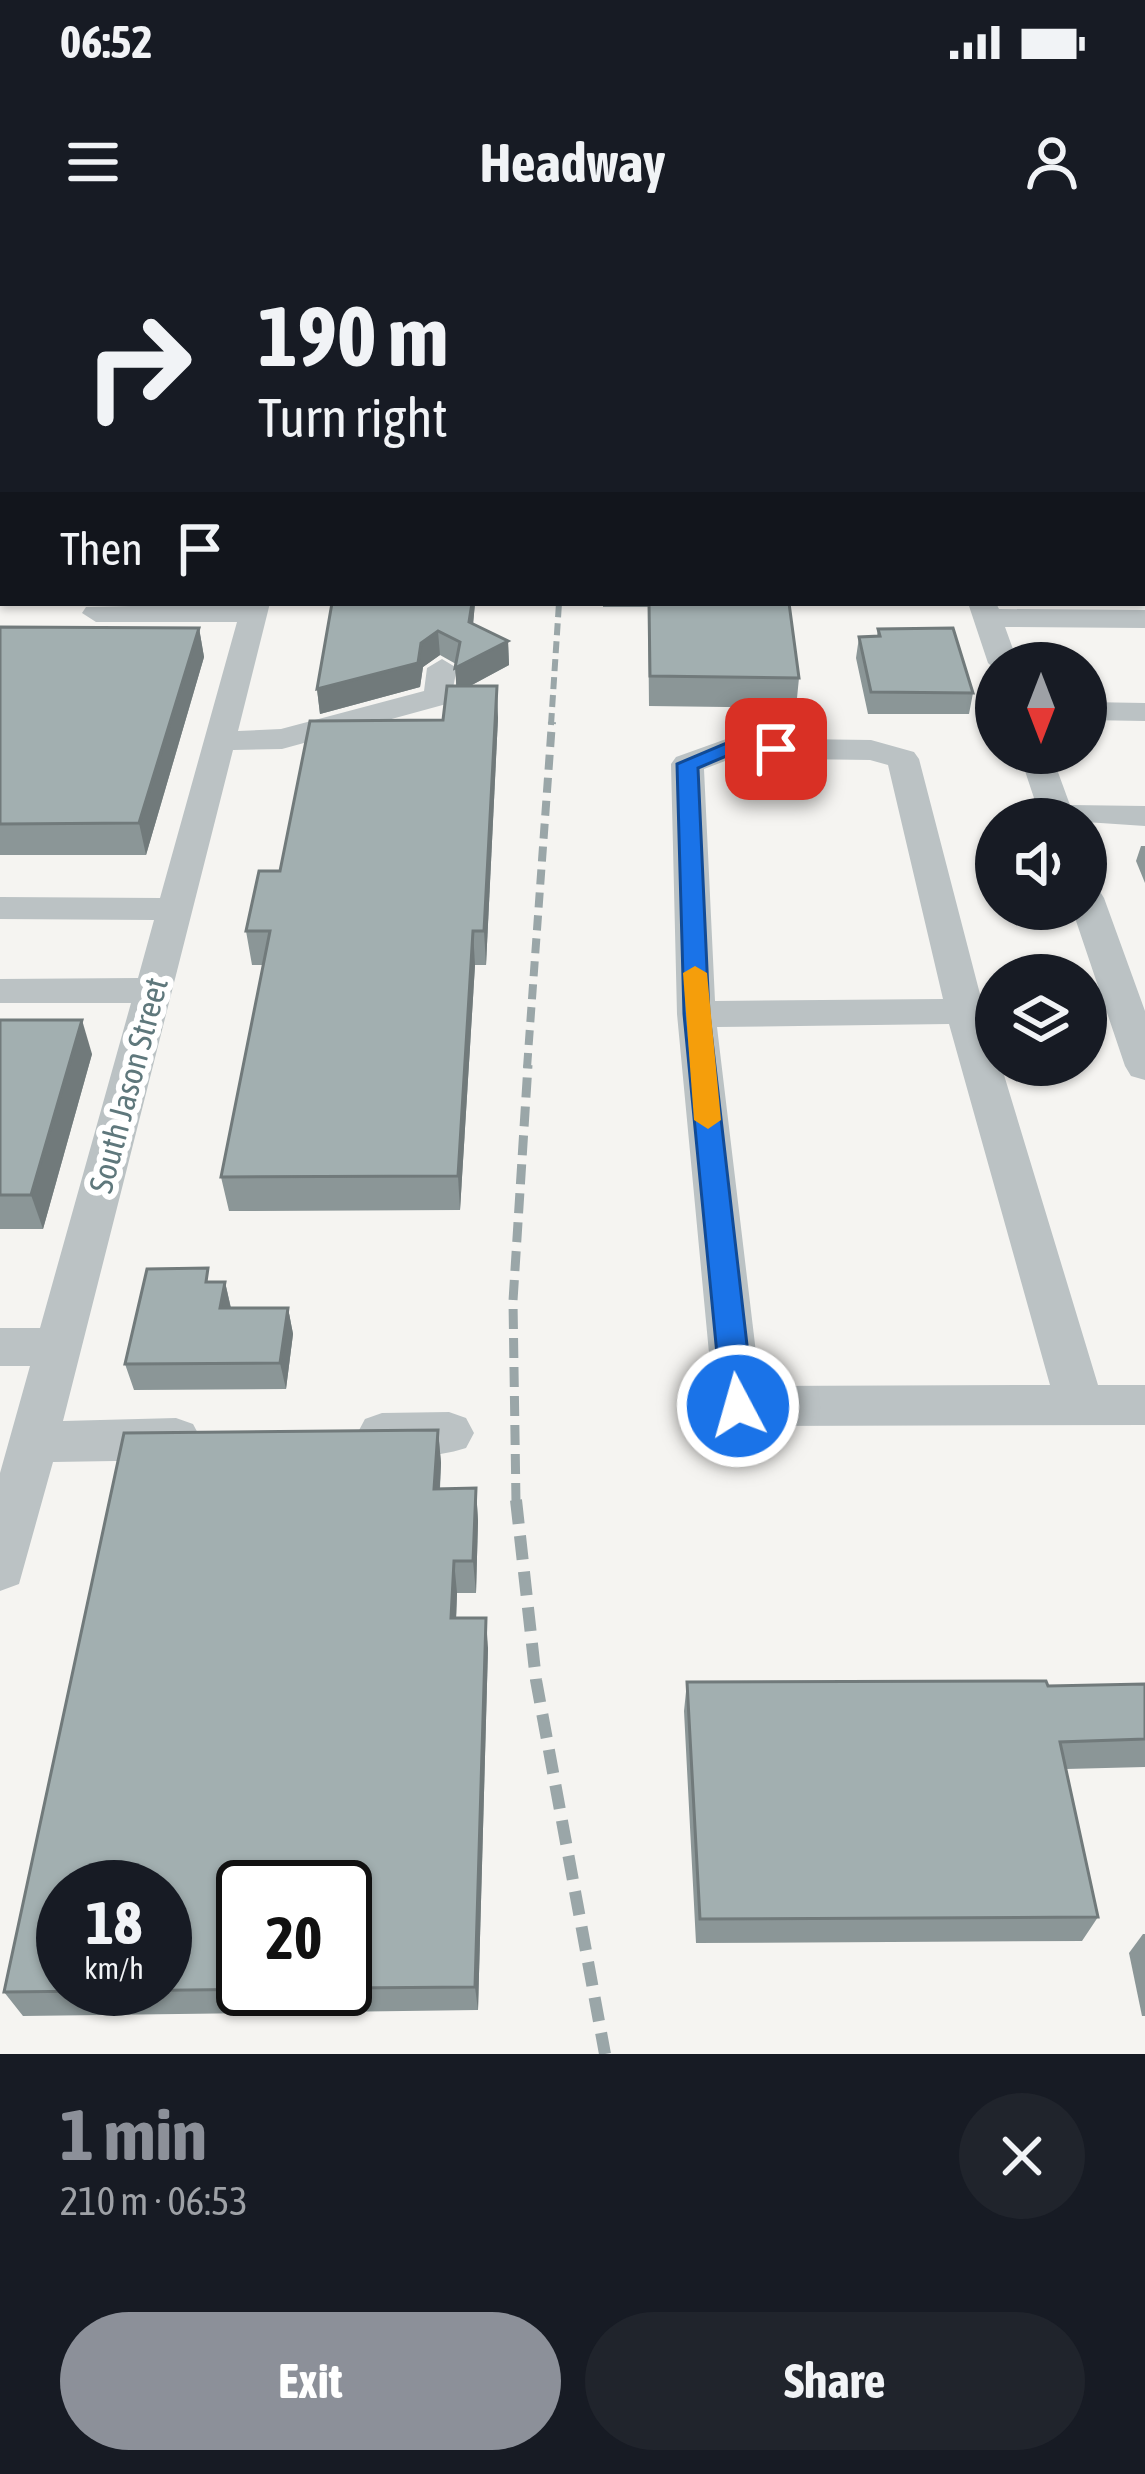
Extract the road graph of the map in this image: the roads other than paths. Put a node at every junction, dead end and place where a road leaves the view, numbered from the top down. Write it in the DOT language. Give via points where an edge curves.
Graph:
graph roads {
  1 [pos="255,608"];
  2 [pos="985,611"];
  3 [pos="96,613"];
  4 [pos="1145,620"];
  5 [pos="996,642"];
  6 [pos="442,668"];
  7 [pos="1107,711"];
  8 [pos="1145,712"];
  9 [pos="220,741"];
  10 [pos="1107,816"];
  11 [pos="1145,816"];
  12 [pos="0,908"];
  13 [pos="175,909"];
  14 [pos="1107,955"];
  15 [pos="1145,955"];
  16 [pos="1107,958"];
  17 [pos="153,990"];
  18 [pos="0,992"];
  19 [pos="975,992"];
  20 [pos="975,1011"];
  21 [pos="1107,1011"];
  22 [pos="1126,1011"];
  23 [pos="696,1014"];
  24 [pos="1145,1066"];
  25 [pos="1000,1086"];
  26 [pos="0,1347"];
  27 [pos="58,1347"];
  28 [pos="1080,1405"];
  29 [pos="1145,1405"];
  30 [pos="449,1433"];
  31 [pos="334,1436"];
  32 [pos="218,1438"];
  33 [pos="33,1442"];
  34 [pos="0,1567"];
  1 -- 3 [label="street"];
  1 -- 9 [label="street, South Jason Street"];
  2 -- 4 [label="street"];
  2 -- 5 [label="street"];
  6 -- 9 [label="street" via="439,696 282,739"];
  7 -- 8 [label="street"];
  9 -- 13 [label="street, South Jason Street"];
  10 -- 11 [label="street"];
  12 -- 13 [label="street"];
  13 -- 17 [label="street, South Jason Street"];
  14 -- 15 [label="street"];
  16 -- 22 [label="street"];
  17 -- 18 [label="street"];
  17 -- 27 [label="street, South Jason Street"];
  19 -- 23 [label="street" via="903,759 871,750 729,748 687,764"];
  20 -- 23 [label="street"];
  21 -- 22 [label="street"];
  22 -- 24 [label="street"];
  23 -- 28 [label="street" via="738,1406"];
  25 -- 28 [label="street"];
  26 -- 27 [label="street"];
  27 -- 33 [label="street, South Jason Street"];
  28 -- 29 [label="street"];
  30 -- 31 [label="street"];
  32 -- 33 [label="street"];
  33 -- 34 [label="street, South Jason Street"];
}
